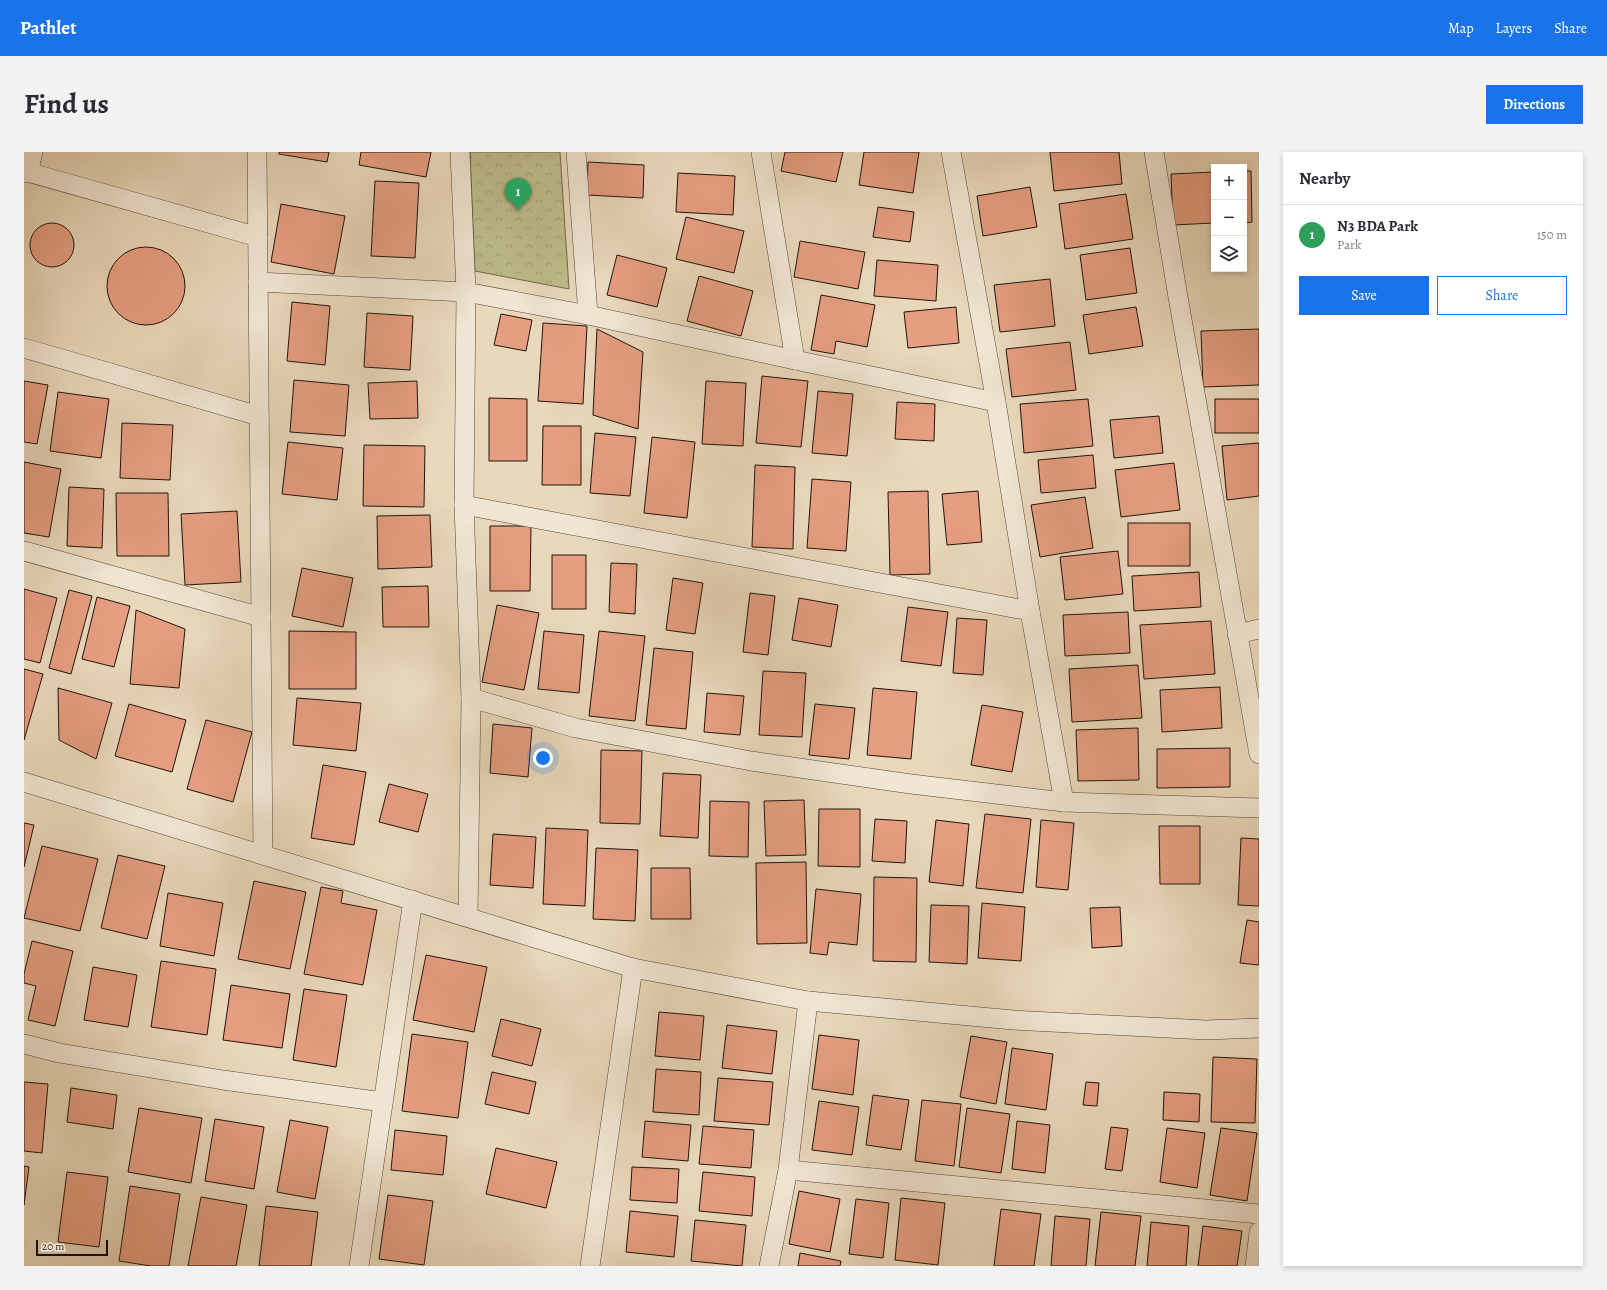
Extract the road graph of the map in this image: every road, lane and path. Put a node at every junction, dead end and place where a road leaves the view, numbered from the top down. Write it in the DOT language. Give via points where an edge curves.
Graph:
graph roads {
  1 [pos="33,152"];
  2 [pos="257,152"];
  3 [pos="460,152"];
  4 [pos="576,152"];
  5 [pos="761,152"];
  6 [pos="951,152"];
  7 [pos="1154,152"];
  8 [pos="26,172"];
  9 [pos="258,236"];
  10 [pos="258,282"];
  11 [pos="466,292"];
  12 [pos="588,315"];
  13 [pos="24,348"];
  14 [pos="795,360"];
  15 [pos="996,402"];
  16 [pos="259,416"];
  17 [pos="464,505"];
  18 [pos="24,552"];
  19 [pos="1030,611"];
  20 [pos="261,617"];
  21 [pos="1259,629"];
  22 [pos="1237,634"];
  23 [pos="471,698"];
  24 [pos="1259,754"];
  25 [pos="24,782"];
  26 [pos="1064,802"];
  27 [pos="1259,808"];
  28 [pos="263,855"];
  29 [pos="413,900"];
  30 [pos="468,917"];
  31 [pos="633,968"];
  32 [pos="808,1001"];
  33 [pos="1259,1028"];
  34 [pos="24,1044"];
  35 [pos="383,1102"];
  36 [pos="788,1170"];
  37 [pos="1259,1214"];
  38 [pos="1259,1232"];
  39 [pos="360,1266"];
  40 [pos="590,1266"];
  41 [pos="770,1266"];
  42 [pos="1255,1266"];
  1 -- 8 [label="street"];
  2 -- 9 [label="street"];
  3 -- 11 [label="street"];
  4 -- 12 [label="street"];
  5 -- 14 [label="street"];
  6 -- 15 [label="street"];
  7 -- 22 [label="street"];
  8 -- 9 [label="street"];
  9 -- 10 [label="street"];
  10 -- 11 [label="street"];
  10 -- 16 [label="street"];
  11 -- 12 [label="street"];
  11 -- 17 [label="street"];
  12 -- 14 [label="street"];
  13 -- 16 [label="street"];
  14 -- 15 [label="street"];
  15 -- 19 [label="street"];
  16 -- 20 [label="street"];
  17 -- 19 [label="street"];
  17 -- 23 [label="street"];
  18 -- 20 [label="street"];
  19 -- 26 [label="street"];
  20 -- 28 [label="street"];
  21 -- 22 [label="street"];
  22 -- 24 [label="street"];
  23 -- 26 [label="street" via="576,728 751,760 910,784"];
  23 -- 30 [label="street"];
  25 -- 28 [label="street"];
  26 -- 27 [label="street"];
  28 -- 29 [label="street"];
  29 -- 30 [label="street"];
  29 -- 35 [label="street"];
  30 -- 31 [label="street"];
  31 -- 32 [label="street"];
  31 -- 40 [label="street"];
  32 -- 33 [label="street" via="1013,1020 1206,1030"];
  32 -- 36 [label="street"];
  34 -- 35 [label="street" via="59,1054"];
  35 -- 39 [label="street"];
  36 -- 37 [label="street"];
  36 -- 41 [label="street"];
  38 -- 42 [label="street"];
}
